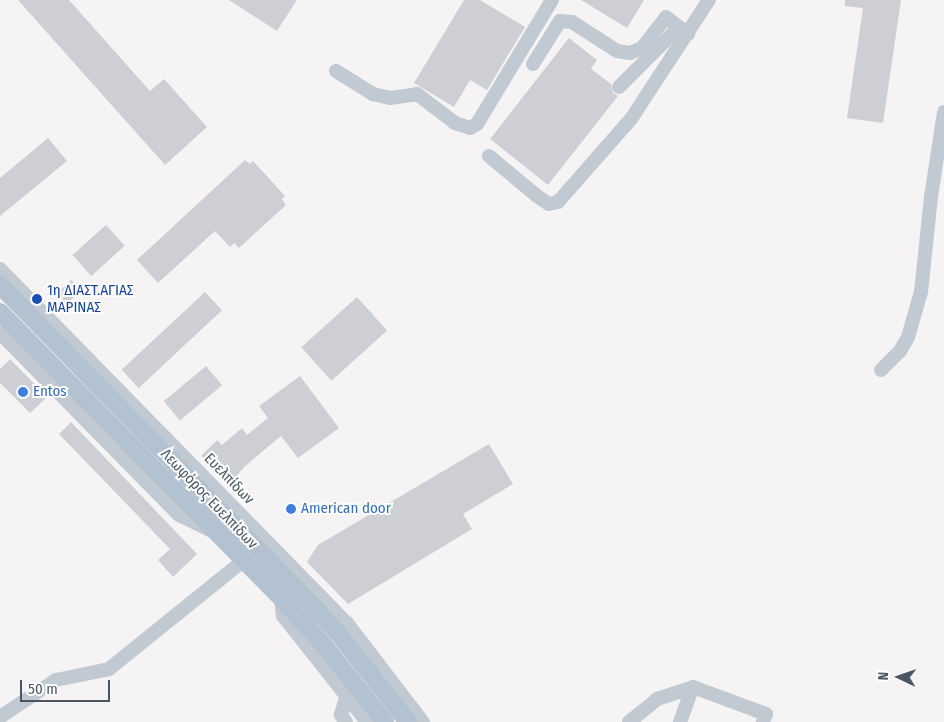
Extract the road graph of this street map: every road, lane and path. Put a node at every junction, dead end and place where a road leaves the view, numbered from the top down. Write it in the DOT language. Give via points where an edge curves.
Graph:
graph roads {
  1 [pos="552,0"];
  2 [pos="709,0"];
  3 [pos="684,31"];
  4 [pos="533,64"];
  5 [pos="336,71"];
  6 [pos="619,87"];
  7 [pos="944,112"];
  8 [pos="489,156"];
  9 [pos="0,269"];
  10 [pos="0,285"];
  11 [pos="0,312"];
  12 [pos="0,333"];
  13 [pos="61,339"];
  14 [pos="881,370"];
  15 [pos="216,533"];
  16 [pos="244,560"];
  17 [pos="281,598"];
  18 [pos="693,687"];
  19 [pos="347,694"];
  20 [pos="0,718"];
  21 [pos="414,720"];
  22 [pos="378,721"];
  23 [pos="346,722"];
  24 [pos="629,722"];
  25 [pos="680,722"];
  26 [pos="763,722"];
  1 -- 5 [label="street" via="477,124 470,128 455,123 417,94 390,98 373,94"];
  2 -- 3 [label="street"];
  3 -- 4 [label="street" via="666,17 642,48 630,52 617,51 572,22 560,21"];
  3 -- 6 [label="street"];
  3 -- 8 [label="street" via="631,119 558,202 549,204"];
  7 -- 14 [label="street" via="930,197 921,292 908,337 900,351"];
  9 -- 13 [label="street"];
  10 -- 13 [label="main road, Λεωφόρος Ευελπίδων"];
  11 -- 15 [label="main road, Λεωφόρος Ευελπίδων"];
  12 -- 15 [label="street" via="178,515"];
  13 -- 21 [label="main road, Λεωφόρος Ευελπίδων" via="342,628"];
  15 -- 16 [label="main road, Λεωφόρος Ευελπίδων"];
  16 -- 17 [label="main road, Λεωφόρος Ευελπίδων"];
  16 -- 20 [label="street" via="109,670 56,680"];
  17 -- 19 [label="street" via="283,616"];
  17 -- 22 [label="main road, Λεωφόρος Ευελπίδων" via="323,644"];
  18 -- 24 [label="street" via="657,699"];
  18 -- 25 [label="street"];
  18 -- 26 [label="street" via="766,714"];
  19 -- 22 [label="street"];
  19 -- 23 [label="street" via="341,715"];
}
